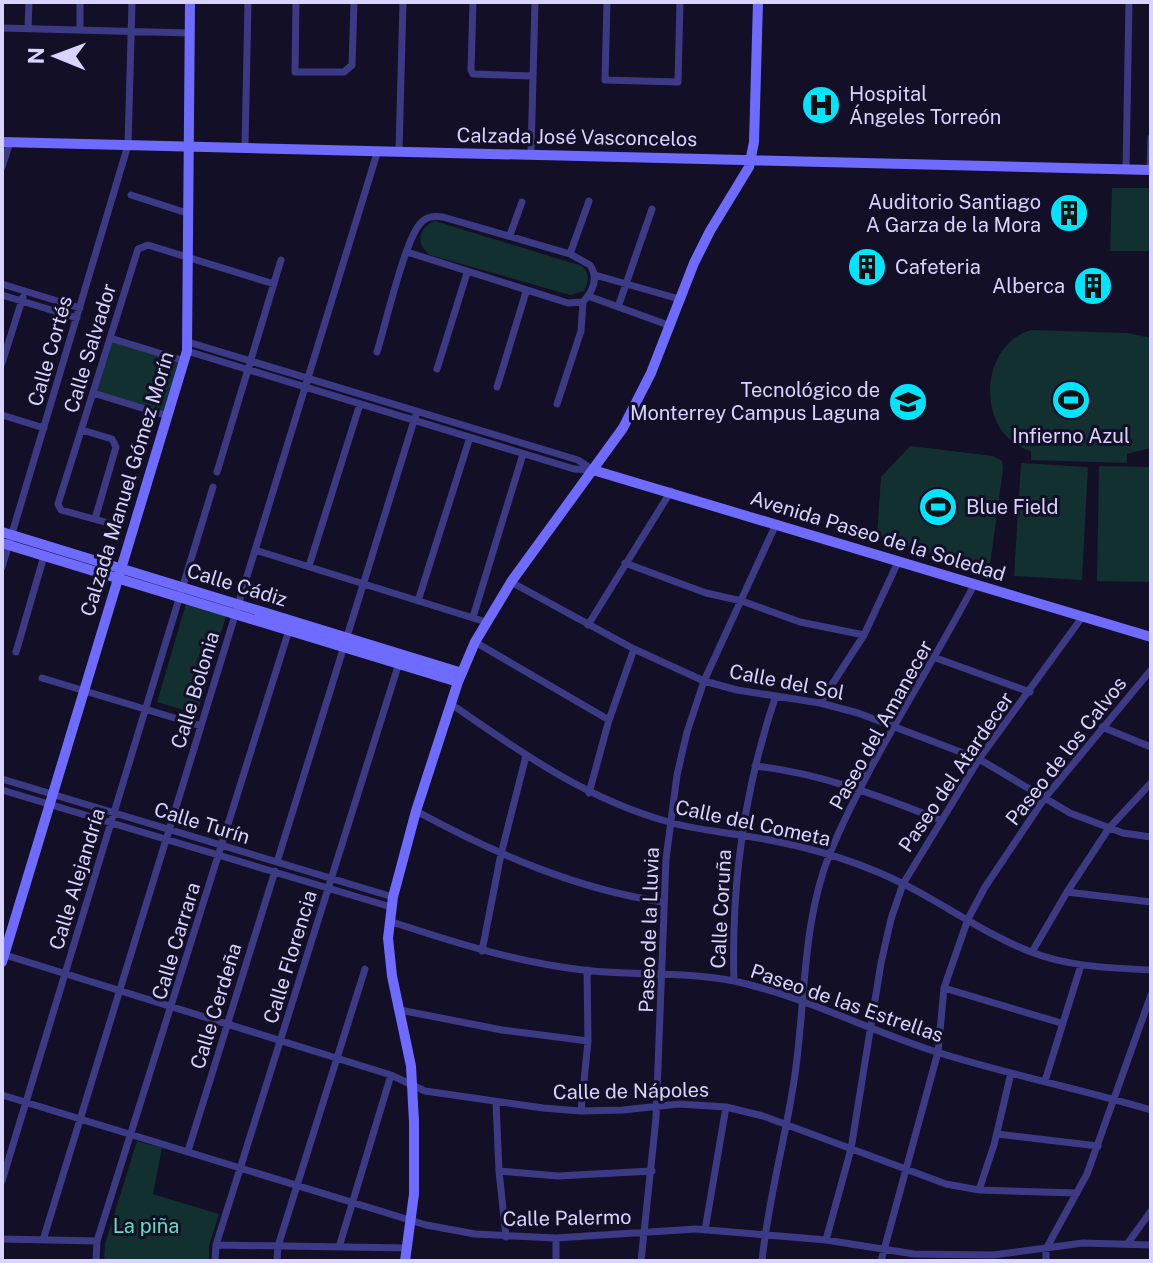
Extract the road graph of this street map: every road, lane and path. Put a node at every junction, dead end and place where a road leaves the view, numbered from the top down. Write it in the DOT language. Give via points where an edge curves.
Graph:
graph roads {
  1 [pos="29,2"];
  2 [pos="80,2"];
  3 [pos="132,2"];
  4 [pos="190,2"];
  5 [pos="248,2"];
  6 [pos="296,2"];
  7 [pos="354,2"];
  8 [pos="403,2"];
  9 [pos="473,2"];
  10 [pos="535,2"];
  11 [pos="607,2"];
  12 [pos="680,2"];
  13 [pos="758,2"];
  14 [pos="1129,2"];
  15 [pos="2,28"];
  16 [pos="28,29"];
  17 [pos="80,30"];
  18 [pos="131,31"];
  19 [pos="189,33"];
  20 [pos="533,76"];
  21 [pos="1151,138"];
  22 [pos="6,142"];
  23 [pos="128,145"];
  24 [pos="187,145"];
  25 [pos="245,147"];
  26 [pos="378,150"];
  27 [pos="399,150"];
  28 [pos="531,153"];
  29 [pos="752,159"];
  30 [pos="2,167"];
  31 [pos="1126,169"];
  32 [pos="1151,170"];
  33 [pos="131,195"];
  34 [pos="589,201"];
  35 [pos="522,202"];
  36 [pos="652,209"];
  37 [pos="187,213"];
  38 [pos="510,235"];
  39 [pos="407,252"];
  40 [pos="570,254"];
  41 [pos="188,258"];
  42 [pos="281,260"];
  43 [pos="467,273"];
  44 [pos="595,275"];
  45 [pos="2,284"];
  46 [pos="274,284"];
  47 [pos="626,284"];
  48 [pos="24,291"];
  49 [pos="526,292"];
  50 [pos="2,295"];
  51 [pos="586,299"];
  52 [pos="679,299"];
  53 [pos="21,301"];
  54 [pos="618,307"];
  55 [pos="80,308"];
  56 [pos="77,318"];
  57 [pos="668,325"];
  58 [pos="110,338"];
  59 [pos="187,351"];
  60 [pos="377,352"];
  61 [pos="251,361"];
  62 [pos="2,363"];
  63 [pos="437,369"];
  64 [pos="248,370"];
  65 [pos="308,378"];
  66 [pos="305,387"];
  67 [pos="497,387"];
  68 [pos="93,393"];
  69 [pos="360,404"];
  70 [pos="557,404"];
  71 [pos="417,411"];
  72 [pos="2,415"];
  73 [pos="168,416"];
  74 [pos="414,420"];
  75 [pos="44,428"];
  76 [pos="82,430"];
  77 [pos="470,437"];
  78 [pos="523,454"];
  79 [pos="593,470"];
  80 [pos="217,472"];
  81 [pos="213,487"];
  82 [pos="671,491"];
  83 [pos="95,519"];
  84 [pos="776,524"];
  85 [pos="119,526"];
  86 [pos="6,538"];
  87 [pos="255,550"];
  88 [pos="44,556"];
  89 [pos="898,562"];
  90 [pos="625,563"];
  91 [pos="309,566"];
  92 [pos="2,567"];
  93 [pos="120,573"];
  94 [pos="511,582"];
  95 [pos="364,583"];
  96 [pos="974,585"];
  97 [pos="181,592"];
  98 [pos="418,601"];
  99 [pos="742,601"];
  100 [pos="237,609"];
  101 [pos="1083,616"];
  102 [pos="473,617"];
  103 [pos="486,622"];
  104 [pos="588,625"];
  105 [pos="289,630"];
  106 [pos="864,635"];
  107 [pos="1151,637"];
  108 [pos="345,642"];
  109 [pos="475,642"];
  110 [pos="634,649"];
  111 [pos="16,652"];
  112 [pos="936,658"];
  113 [pos="399,663"];
  114 [pos="1151,670"];
  115 [pos="460,677"];
  116 [pos="42,678"];
  117 [pos="704,681"];
  118 [pos="83,690"];
  119 [pos="1030,692"];
  120 [pos="775,698"];
  121 [pos="820,703"];
  122 [pos="451,704"];
  123 [pos="146,709"];
  124 [pos="609,720"];
  125 [pos="201,726"];
  126 [pos="894,726"];
  127 [pos="1102,727"];
  128 [pos="1151,747"];
  129 [pos="526,756"];
  130 [pos="979,759"];
  131 [pos="755,766"];
  132 [pos="2,779"];
  133 [pos="1151,783"];
  134 [pos="2,790"];
  135 [pos="860,791"];
  136 [pos="589,793"];
  137 [pos="51,799"];
  138 [pos="1044,799"];
  139 [pos="416,811"];
  140 [pos="114,812"];
  141 [pos="940,820"];
  142 [pos="111,822"];
  143 [pos="671,823"];
  144 [pos="1109,828"];
  145 [pos="168,834"];
  146 [pos="741,835"];
  147 [pos="1151,837"];
  148 [pos="221,850"];
  149 [pos="501,854"];
  150 [pos="830,854"];
  151 [pos="276,867"];
  152 [pos="331,878"];
  153 [pos="903,884"];
  154 [pos="328,887"];
  155 [pos="1067,892"];
  156 [pos="392,902"];
  157 [pos="663,902"];
  158 [pos="1151,902"];
  159 [pos="968,919"];
  160 [pos="389,921"];
  161 [pos="482,951"];
  162 [pos="1032,952"];
  163 [pos="3,957"];
  164 [pos="1081,965"];
  165 [pos="365,969"];
  166 [pos="587,970"];
  167 [pos="1151,970"];
  168 [pos="64,975"];
  169 [pos="662,975"];
  170 [pos="734,981"];
  171 [pos="944,988"];
  172 [pos="119,992"];
  173 [pos="1151,995"];
  174 [pos="803,1001"];
  175 [pos="172,1008"];
  176 [pos="400,1010"];
  177 [pos="1061,1023"];
  178 [pos="227,1025"];
  179 [pos="870,1026"];
  180 [pos="280,1041"];
  181 [pos="588,1041"];
  182 [pos="938,1052"];
  183 [pos="337,1058"];
  184 [pos="1011,1073"];
  185 [pos="391,1075"];
  186 [pos="1045,1081"];
  187 [pos="412,1085"];
  188 [pos="2,1095"];
  189 [pos="1116,1099"];
  190 [pos="26,1102"];
  191 [pos="496,1103"];
  192 [pos="656,1107"];
  193 [pos="726,1107"];
  194 [pos="1151,1110"];
  195 [pos="581,1111"];
  196 [pos="80,1118"];
  197 [pos="787,1125"];
  198 [pos="132,1134"];
  199 [pos="997,1134"];
  200 [pos="1098,1146"];
  201 [pos="851,1149"];
  202 [pos="188,1151"];
  203 [pos="241,1167"];
  204 [pos="906,1170"];
  205 [pos="499,1171"];
  206 [pos="652,1171"];
  207 [pos="2,1181"];
  208 [pos="297,1185"];
  209 [pos="979,1190"];
  210 [pos="1077,1193"];
  211 [pos="353,1202"];
  212 [pos="1151,1211"];
  213 [pos="412,1220"];
  214 [pos="705,1230"];
  215 [pos="643,1233"];
  216 [pos="765,1234"];
  217 [pos="506,1237"];
  218 [pos="556,1238"];
  219 [pos="2,1239"];
  220 [pos="43,1240"];
  221 [pos="826,1240"];
  222 [pos="97,1241"];
  223 [pos="1128,1243"];
  224 [pos="216,1245"];
  225 [pos="1151,1245"];
  226 [pos="278,1246"];
  227 [pos="339,1247"];
  228 [pos="407,1248"];
  229 [pos="883,1249"];
  230 [pos="1046,1249"];
  231 [pos="96,1261"];
  232 [pos="215,1261"];
  233 [pos="277,1261"];
  234 [pos="405,1261"];
  235 [pos="556,1261"];
  236 [pos="641,1261"];
  237 [pos="762,1261"];
  238 [pos="881,1261"];
  239 [pos="1046,1261"];
  1 -- 16 [label="street"];
  2 -- 17 [label="street"];
  3 -- 18 [label="street, Calle Cortés"];
  4 -- 19 [label="main road, Calzada Manuel Gómez Morín"];
  5 -- 25 [label="street"];
  6 -- 7 [label="street" via="295,72 349,70"];
  8 -- 27 [label="street"];
  9 -- 20 [label="street" via="473,74"];
  10 -- 20 [label="street"];
  11 -- 12 [label="street" via="605,80 678,82"];
  13 -- 29 [label="main road"];
  14 -- 31 [label="street"];
  15 -- 16 [label="street"];
  16 -- 17 [label="street"];
  17 -- 18 [label="street"];
  18 -- 19 [label="street"];
  18 -- 23 [label="street, Calle Cortés"];
  19 -- 24 [label="main road, Calzada Manuel Gómez Morín"];
  20 -- 28 [label="street"];
  21 -- 32 [label="street"];
  22 -- 23 [label="main road, Calzada José Vasconcelos"];
  22 -- 30 [label="street"];
  23 -- 24 [label="main road, Calzada José Vasconcelos"];
  23 -- 55 [label="street, Calle Cortés"];
  24 -- 25 [label="main road, Calzada José Vasconcelos"];
  24 -- 37 [label="main road, Calzada Manuel Gómez Morín"];
  25 -- 26 [label="main road, Calzada José Vasconcelos"];
  26 -- 27 [label="main road, Calzada José Vasconcelos"];
  26 -- 65 [label="street, Calle Bolonia"];
  27 -- 28 [label="main road, Calzada José Vasconcelos"];
  28 -- 29 [label="main road, Calzada José Vasconcelos"];
  29 -- 31 [label="main road, Calzada José Vasconcelos"];
  29 -- 52 [label="main road"];
  31 -- 32 [label="main road, Calzada José Vasconcelos"];
  33 -- 37 [label="street"];
  34 -- 40 [label="street"];
  35 -- 38 [label="street"];
  36 -- 47 [label="street"];
  37 -- 41 [label="main road, Calzada Manuel Gómez Morín"];
  38 -- 39 [label="street" via="435,216 417,226"];
  38 -- 40 [label="street"];
  39 -- 43 [label="street"];
  39 -- 60 [label="street"];
  40 -- 44 [label="street" via="590,265"];
  41 -- 46 [label="street"];
  41 -- 58 [label="street, Calle Salvador" via="148,245 138,249"];
  41 -- 59 [label="main road, Calzada Manuel Gómez Morín"];
  42 -- 46 [label="street"];
  43 -- 49 [label="street"];
  43 -- 63 [label="street"];
  44 -- 47 [label="street"];
  44 -- 51 [label="street"];
  45 -- 48 [label="street"];
  46 -- 61 [label="street"];
  47 -- 52 [label="street"];
  47 -- 54 [label="street"];
  48 -- 53 [label="street"];
  48 -- 55 [label="street"];
  49 -- 51 [label="street" via="568,303"];
  49 -- 67 [label="street"];
  50 -- 53 [label="street"];
  51 -- 54 [label="street"];
  51 -- 70 [label="street"];
  52 -- 57 [label="main road"];
  53 -- 56 [label="street"];
  53 -- 62 [label="street"];
  54 -- 57 [label="street"];
  55 -- 56 [label="street, Calle Cortés"];
  56 -- 75 [label="street, Calle Cortés"];
  57 -- 79 [label="main road" via="637,403"];
  58 -- 59 [label="street"];
  58 -- 68 [label="street, Calle Salvador"];
  59 -- 61 [label="street, Avenida Paseo de la Soledad"];
  59 -- 64 [label="street, Avenida Paseo de la Soledad"];
  59 -- 73 [label="main road, Calzada Manuel Gómez Morín"];
  61 -- 64 [label="street"];
  61 -- 65 [label="street, Avenida Paseo de la Soledad"];
  64 -- 66 [label="street, Avenida Paseo de la Soledad"];
  64 -- 80 [label="street"];
  65 -- 66 [label="street, Calle Bolonia"];
  65 -- 71 [label="street, Avenida Paseo de la Soledad"];
  66 -- 69 [label="street, Avenida Paseo de la Soledad"];
  66 -- 87 [label="street, Calle Bolonia"];
  68 -- 73 [label="street"];
  68 -- 76 [label="street, Calle Salvador"];
  69 -- 74 [label="street, Avenida Paseo de la Soledad"];
  69 -- 91 [label="street"];
  71 -- 74 [label="street, Calle Cerdeña"];
  71 -- 79 [label="street, Avenida Paseo de la Soledad" via="578,460"];
  72 -- 75 [label="street"];
  73 -- 93 [label="main road, Calzada Manuel Gómez Morín"];
  74 -- 77 [label="street, Avenida Paseo de la Soledad"];
  74 -- 95 [label="street, Calle Cerdeña"];
  75 -- 86 [label="street, Calle Cortés"];
  76 -- 83 [label="street" via="112,439 116,447"];
  76 -- 83 [label="street, Calle Salvador" via="59,508"];
  77 -- 78 [label="street, Avenida Paseo de la Soledad"];
  77 -- 98 [label="street"];
  78 -- 79 [label="street, Avenida Paseo de la Soledad"];
  78 -- 102 [label="street"];
  79 -- 82 [label="main road, Avenida Paseo de la Soledad"];
  79 -- 94 [label="main road"];
  81 -- 97 [label="street, Calle Alejandría"];
  82 -- 84 [label="main road, Avenida Paseo de la Soledad"];
  82 -- 90 [label="street"];
  83 -- 85 [label="street"];
  84 -- 89 [label="main road, Avenida Paseo de la Soledad"];
  84 -- 99 [label="street, Paseo de la Lluvia"];
  86 -- 88 [label="main road, Calle Cádiz"];
  86 -- 92 [label="street, Calle Cortés"];
  86 -- 93 [label="main road, Calle Cádiz"];
  87 -- 91 [label="street"];
  87 -- 100 [label="street, Calle Bolonia"];
  88 -- 93 [label="main road, Calle Cádiz"];
  88 -- 111 [label="street"];
  89 -- 96 [label="main road, Avenida Paseo de la Soledad"];
  89 -- 106 [label="street"];
  90 -- 99 [label="street"];
  90 -- 104 [label="street"];
  91 -- 95 [label="street"];
  93 -- 97 [label="main road, Calle Cádiz"];
  93 -- 118 [label="main road, Calzada Manuel Gómez Morín"];
  94 -- 103 [label="main road"];
  94 -- 104 [label="street, Calle del Sol"];
  95 -- 98 [label="street"];
  95 -- 108 [label="street, Calle Cerdeña"];
  96 -- 101 [label="main road, Avenida Paseo de la Soledad"];
  96 -- 112 [label="street, Paseo del Amanecer"];
  97 -- 100 [label="main road, Calle Cádiz"];
  97 -- 123 [label="street, Calle Alejandría"];
  98 -- 102 [label="street"];
  99 -- 106 [label="street" via="808,624"];
  99 -- 117 [label="street, Paseo de la Lluvia"];
  100 -- 105 [label="main road, Calle Cádiz"];
  100 -- 108 [label="main road, Calle Cádiz"];
  100 -- 125 [label="street, Calle Bolonia"];
  101 -- 107 [label="main road, Avenida Paseo de la Soledad"];
  101 -- 119 [label="street, Paseo del Atardecer"];
  102 -- 103 [label="street"];
  103 -- 109 [label="main road"];
  104 -- 110 [label="street, Calle del Sol"];
  105 -- 108 [label="main road, Calle Cádiz"];
  105 -- 148 [label="street, Calle Carrara"];
  106 -- 121 [label="street"];
  108 -- 113 [label="main road, Calle Cádiz"];
  108 -- 115 [label="main road, Calle Cádiz"];
  108 -- 151 [label="street, Calle Cerdeña"];
  109 -- 115 [label="main road"];
  109 -- 124 [label="street"];
  110 -- 117 [label="street, Calle del Sol"];
  110 -- 124 [label="street"];
  112 -- 119 [label="street"];
  112 -- 126 [label="street, Paseo del Amanecer"];
  113 -- 115 [label="main road, Calle Cádiz"];
  113 -- 152 [label="street, Calle Florencia"];
  114 -- 127 [label="street, Paseo de los Calvos"];
  115 -- 122 [label="main road"];
  116 -- 118 [label="street"];
  117 -- 120 [label="street, Calle del Sol"];
  117 -- 143 [label="street, Paseo de la Lluvia" via="677,775"];
  118 -- 123 [label="street"];
  118 -- 137 [label="main road, Calzada Manuel Gómez Morín"];
  119 -- 130 [label="street, Paseo del Atardecer"];
  120 -- 121 [label="street, Calle del Sol"];
  120 -- 131 [label="street, Calle Coruña"];
  121 -- 126 [label="street, Calle del Sol"];
  122 -- 129 [label="street, Calle del Cometa"];
  122 -- 139 [label="main road"];
  123 -- 125 [label="street"];
  123 -- 140 [label="street, Calle Alejandría"];
  124 -- 136 [label="street"];
  125 -- 145 [label="street, Calle Bolonia"];
  126 -- 130 [label="street, Calle del Sol"];
  126 -- 135 [label="street, Paseo del Amanecer"];
  127 -- 128 [label="street"];
  127 -- 138 [label="street, Paseo de los Calvos"];
  129 -- 136 [label="street, Calle del Cometa"];
  129 -- 149 [label="street"];
  130 -- 138 [label="street, Calle del Sol"];
  130 -- 141 [label="street, Paseo del Atardecer"];
  131 -- 135 [label="street" via="808,774"];
  131 -- 146 [label="street, Calle Coruña"];
  132 -- 137 [label="street, Calle Turín"];
  133 -- 144 [label="street"];
  134 -- 137 [label="street, Calle Turín"];
  135 -- 141 [label="street"];
  135 -- 150 [label="street, Paseo del Amanecer"];
  136 -- 143 [label="street, Calle del Cometa"];
  137 -- 140 [label="street, Calle Turín"];
  137 -- 142 [label="street, Calle Turín"];
  137 -- 163 [label="main road, Calzada Manuel Gómez Morín"];
  138 -- 144 [label="street, Calle del Sol"];
  138 -- 159 [label="street, Paseo de los Calvos"];
  139 -- 149 [label="street"];
  139 -- 156 [label="main road"];
  140 -- 142 [label="street, Calle Alejandría"];
  140 -- 145 [label="street, Calle Turín"];
  141 -- 153 [label="street, Paseo del Atardecer"];
  142 -- 145 [label="street, Calle Turín"];
  142 -- 168 [label="street, Calle Alejandría"];
  143 -- 146 [label="street, Calle del Cometa"];
  143 -- 157 [label="street, Paseo de la Lluvia"];
  144 -- 147 [label="street, Calle del Sol"];
  144 -- 155 [label="street"];
  145 -- 148 [label="street, Calle Turín"];
  145 -- 172 [label="street, Calle Bolonia"];
  146 -- 150 [label="street, Calle del Cometa"];
  146 -- 170 [label="street, Calle Coruña"];
  148 -- 151 [label="street, Calle Turín"];
  148 -- 175 [label="street, Calle Carrara"];
  149 -- 157 [label="street" via="608,891"];
  149 -- 161 [label="street"];
  150 -- 153 [label="street, Calle del Cometa"];
  150 -- 174 [label="street, Paseo del Amanecer" via="814,905"];
  151 -- 152 [label="street, Calle Turín"];
  151 -- 154 [label="street, Calle Turín"];
  151 -- 178 [label="street, Calle Cerdeña"];
  152 -- 154 [label="street, Calle Florencia"];
  152 -- 156 [label="street, Calle Turín"];
  153 -- 159 [label="street, Calle del Cometa"];
  153 -- 179 [label="street, Paseo del Atardecer"];
  154 -- 156 [label="street, Calle Turín"];
  154 -- 180 [label="street, Calle Florencia"];
  155 -- 158 [label="street"];
  155 -- 162 [label="street"];
  156 -- 160 [label="main road"];
  157 -- 169 [label="street, Paseo de la Lluvia"];
  159 -- 162 [label="street, Calle del Cometa"];
  159 -- 171 [label="street, Paseo de los Calvos"];
  160 -- 161 [label="street, Paseo de las Estrellas"];
  160 -- 176 [label="main road" via="389,955"];
  161 -- 166 [label="street, Paseo de las Estrellas"];
  162 -- 164 [label="street, Calle del Cometa"];
  163 -- 168 [label="street, Calle de Nápoles"];
  164 -- 167 [label="street, Calle del Cometa"];
  164 -- 177 [label="street"];
  165 -- 183 [label="street"];
  166 -- 169 [label="street, Paseo de las Estrellas"];
  166 -- 181 [label="street"];
  168 -- 172 [label="street, Calle de Nápoles"];
  168 -- 190 [label="street, Calle Alejandría"];
  169 -- 170 [label="street, Paseo de las Estrellas"];
  169 -- 192 [label="street, Paseo de la Lluvia"];
  170 -- 174 [label="street, Paseo de las Estrellas"];
  171 -- 177 [label="street"];
  171 -- 182 [label="street, Paseo de los Calvos"];
  172 -- 175 [label="street, Calle de Nápoles"];
  172 -- 196 [label="street, Calle Bolonia"];
  173 -- 189 [label="street"];
  174 -- 179 [label="street, Paseo de las Estrellas"];
  174 -- 197 [label="street, Paseo del Amanecer"];
  175 -- 178 [label="street, Calle de Nápoles"];
  175 -- 198 [label="street, Calle Carrara"];
  176 -- 181 [label="street"];
  176 -- 187 [label="main road"];
  177 -- 186 [label="street"];
  178 -- 180 [label="street, Calle de Nápoles"];
  178 -- 202 [label="street, Calle Cerdeña"];
  179 -- 182 [label="street, Paseo de las Estrellas"];
  179 -- 201 [label="street, Paseo del Atardecer"];
  180 -- 183 [label="street, Calle de Nápoles"];
  180 -- 203 [label="street, Calle Florencia"];
  181 -- 195 [label="street"];
  182 -- 184 [label="street, Paseo de las Estrellas"];
  182 -- 204 [label="street, Paseo de los Calvos"];
  183 -- 185 [label="street, Calle de Nápoles"];
  183 -- 208 [label="street"];
  184 -- 186 [label="street, Paseo de las Estrellas"];
  184 -- 199 [label="street"];
  185 -- 187 [label="street, Calle de Nápoles"];
  185 -- 211 [label="street"];
  186 -- 189 [label="street, Paseo de las Estrellas"];
  187 -- 191 [label="street, Calle de Nápoles"];
  187 -- 213 [label="main road"];
  188 -- 190 [label="street, Calle Palermo"];
  189 -- 194 [label="street, Paseo de las Estrellas"];
  189 -- 200 [label="street"];
  190 -- 196 [label="street, Calle Palermo"];
  190 -- 207 [label="street, Calle Alejandría"];
  191 -- 195 [label="street, Calle de Nápoles"];
  191 -- 205 [label="street"];
  192 -- 193 [label="street, Calle de Nápoles"];
  192 -- 195 [label="street, Calle de Nápoles"];
  192 -- 206 [label="street, Paseo de la Lluvia"];
  193 -- 197 [label="street, Calle de Nápoles"];
  193 -- 214 [label="street"];
  196 -- 198 [label="street, Calle Palermo"];
  196 -- 220 [label="street, Calle Bolonia"];
  197 -- 201 [label="street, Calle de Nápoles"];
  197 -- 216 [label="street, Paseo del Amanecer"];
  198 -- 202 [label="street, Calle Palermo"];
  198 -- 222 [label="street, Calle Carrara"];
  199 -- 200 [label="street"];
  199 -- 209 [label="street"];
  200 -- 210 [label="street"];
  201 -- 204 [label="street, Calle de Nápoles"];
  201 -- 221 [label="street, Paseo del Atardecer"];
  202 -- 203 [label="street, Calle Palermo"];
  203 -- 208 [label="street, Calle Palermo"];
  203 -- 224 [label="street, Calle Florencia"];
  204 -- 209 [label="street, Calle de Nápoles"];
  204 -- 229 [label="street, Paseo de los Calvos"];
  205 -- 206 [label="street" via="558,1176"];
  205 -- 217 [label="street"];
  206 -- 215 [label="street, Paseo de la Lluvia"];
  208 -- 211 [label="street, Calle Palermo"];
  208 -- 226 [label="street"];
  209 -- 210 [label="street, Calle de Nápoles"];
  210 -- 230 [label="street"];
  211 -- 213 [label="street, Calle Palermo"];
  211 -- 227 [label="street"];
  212 -- 223 [label="street"];
  213 -- 217 [label="street, Calle Palermo"];
  213 -- 228 [label="main road"];
  214 -- 215 [label="street, Calle Palermo"];
  214 -- 216 [label="street, Calle Palermo"];
  215 -- 218 [label="street, Calle Palermo"];
  215 -- 236 [label="street, Paseo de la Lluvia"];
  216 -- 221 [label="street, Calle Palermo"];
  216 -- 237 [label="street, Paseo del Amanecer"];
  217 -- 218 [label="street, Calle Palermo"];
  218 -- 235 [label="street"];
  219 -- 220 [label="street"];
  220 -- 222 [label="street"];
  221 -- 229 [label="street, Calle Palermo"];
  222 -- 231 [label="street, Calle Carrara"];
  223 -- 225 [label="street, Calle Palermo"];
  223 -- 230 [label="street, Calle Palermo"];
  224 -- 226 [label="street"];
  224 -- 232 [label="street, Calle Florencia"];
  226 -- 227 [label="street"];
  226 -- 233 [label="street"];
  227 -- 228 [label="street"];
  228 -- 234 [label="main road"];
  229 -- 230 [label="street, Calle Palermo" via="993,1255"];
  229 -- 238 [label="street, Paseo de los Calvos"];
  230 -- 239 [label="street"];
}
